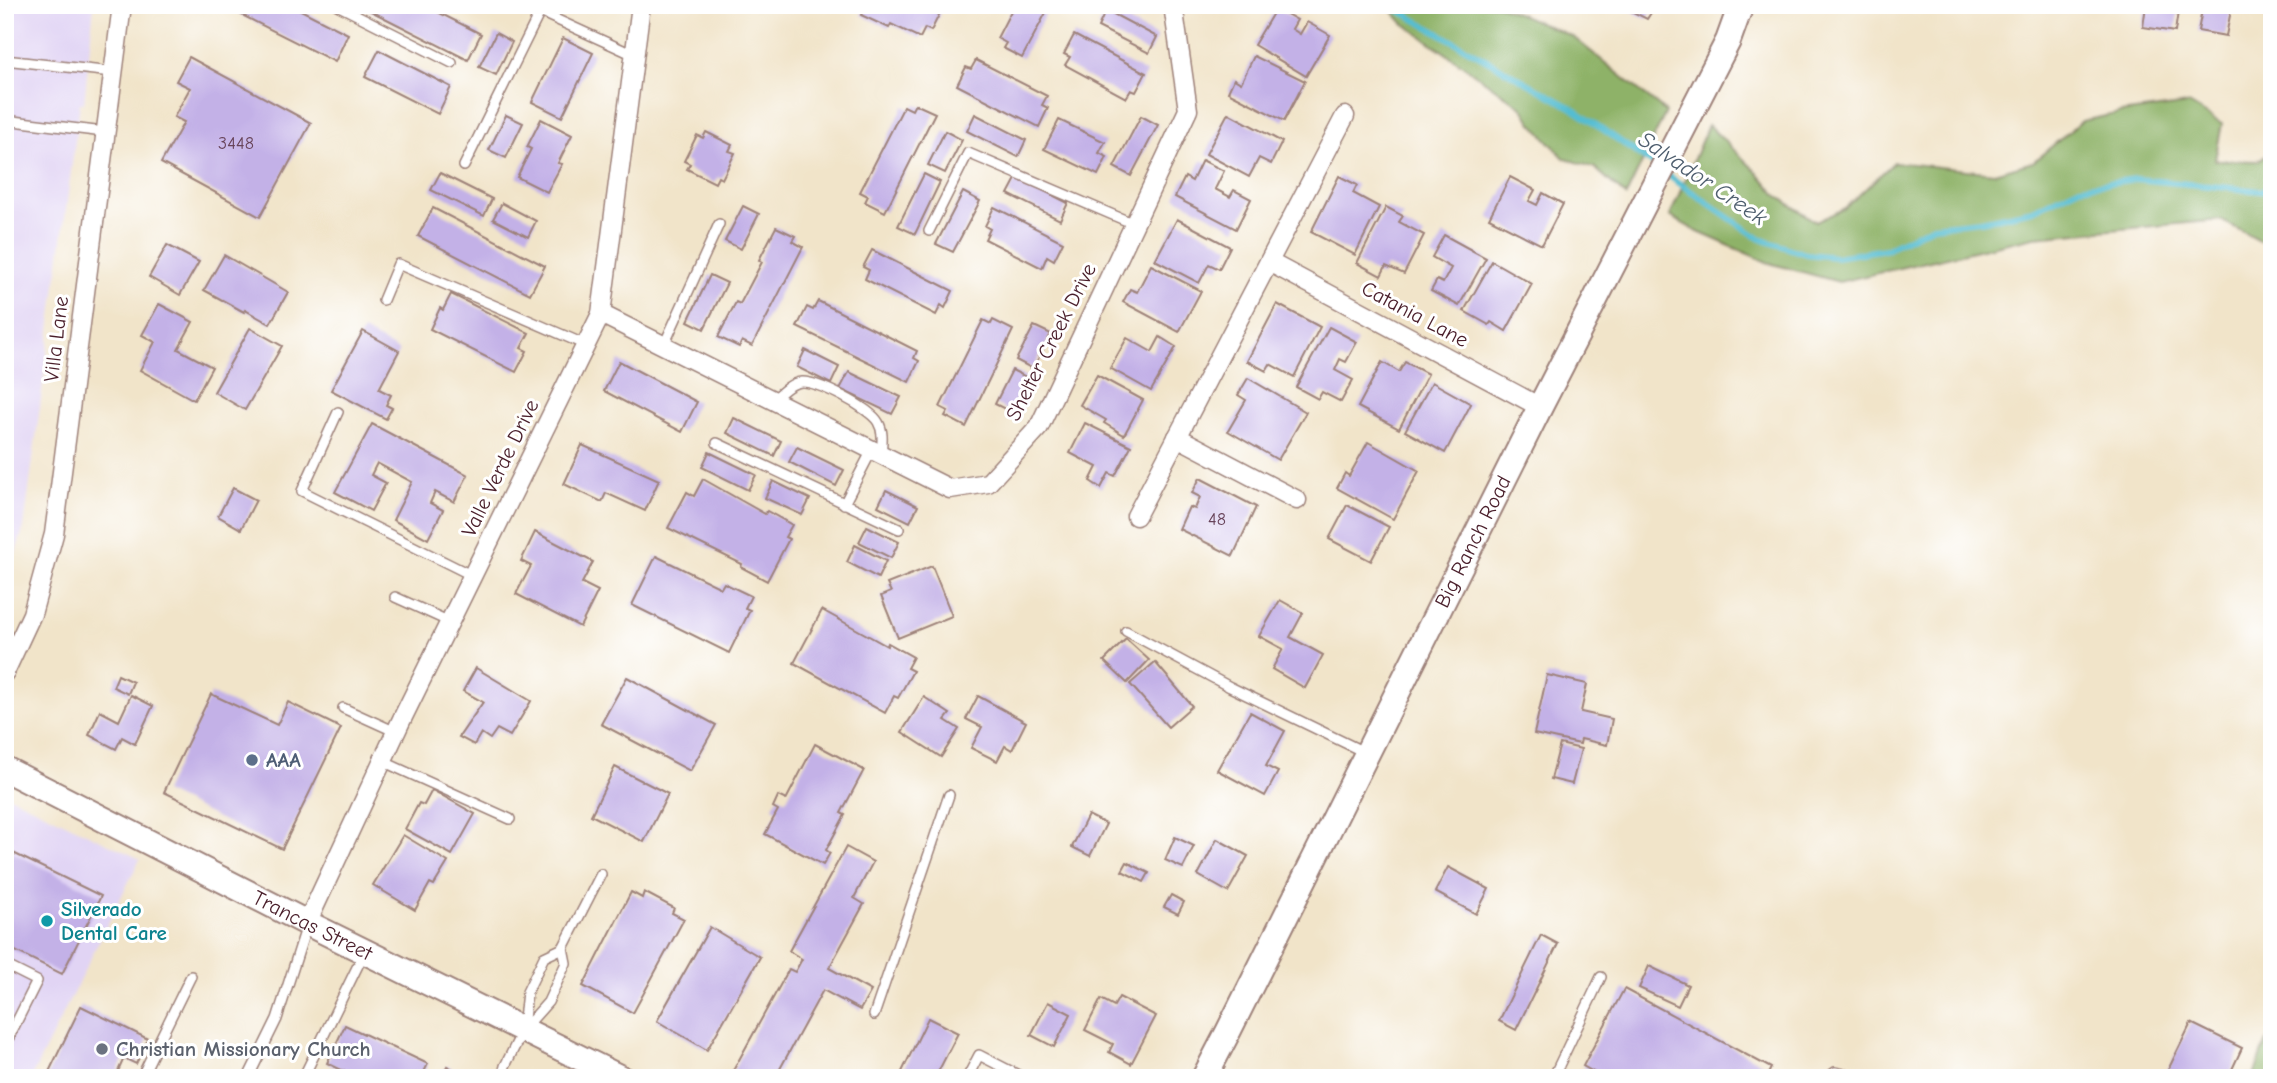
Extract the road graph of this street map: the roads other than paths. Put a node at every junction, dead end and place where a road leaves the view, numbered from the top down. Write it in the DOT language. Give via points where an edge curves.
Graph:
graph roads {
  1 [pos="122,5"];
  2 [pos="337,5"];
  3 [pos="640,5"];
  4 [pos="1173,5"];
  5 [pos="1741,5"];
  6 [pos="634,55"];
  7 [pos="5,60"];
  8 [pos="452,63"];
  9 [pos="112,72"];
  10 [pos="1345,116"];
  11 [pos="5,120"];
  12 [pos="104,132"];
  13 [pos="464,166"];
  14 [pos="719,224"];
  15 [pos="1134,224"];
  16 [pos="929,231"];
  17 [pos="1269,262"];
  18 [pos="383,300"];
  19 [pos="601,314"];
  20 [pos="586,345"];
  21 [pos="664,345"];
  22 [pos="773,400"];
  23 [pos="1540,407"];
  24 [pos="338,412"];
  25 [pos="1177,437"];
  26 [pos="717,443"];
  27 [pos="876,452"];
  28 [pos="1297,500"];
  29 [pos="844,504"];
  30 [pos="1136,516"];
  31 [pos="899,529"];
  32 [pos="473,576"];
  33 [pos="395,597"];
  34 [pos="450,622"];
  35 [pos="1126,631"];
  36 [pos="5,672"];
  37 [pos="343,708"];
  38 [pos="396,733"];
  39 [pos="1367,754"];
  40 [pos="382,761"];
  41 [pos="5,769"];
  42 [pos="949,795"];
  43 [pos="510,819"];
  44 [pos="601,874"];
  45 [pos="307,923"];
  46 [pos="563,948"];
  47 [pos="365,951"];
  48 [pos="5,965"];
  49 [pos="191,976"];
  50 [pos="1601,977"];
  51 [pos="874,1014"];
  52 [pos="523,1030"];
  53 [pos="5,1045"];
  54 [pos="1556,1077"];
  55 [pos="141,1078"];
  56 [pos="248,1078"];
  57 [pos="303,1078"];
  58 [pos="502,1078"];
  59 [pos="621,1078"];
  60 [pos="967,1078"];
  61 [pos="1024,1078"];
  62 [pos="1203,1078"];
  63 [pos="1827,1078"];
  64 [pos="1864,1078"];
  1 -- 9 [label="street, Villa Lane"];
  2 -- 8 [label="lane"];
  3 -- 6 [label="street, Valle Verde Drive"];
  4 -- 15 [label="street, Shelter Creek Drive" via="1188,110"];
  5 -- 23 [label="street, Big Ranch Road" via="1728,41"];
  6 -- 13 [label="lane" via="540,12"];
  6 -- 19 [label="street, Valle Verde Drive"];
  7 -- 9 [label="lane"];
  9 -- 12 [label="street, Villa Lane"];
  10 -- 17 [label="street"];
  11 -- 12 [label="lane"];
  12 -- 36 [label="street, Villa Lane" via="54,534 32,614"];
  14 -- 21 [label="lane"];
  15 -- 16 [label="lane" via="968,153"];
  15 -- 27 [label="street, Shelter Creek Drive" via="1039,427 988,483 950,489"];
  17 -- 23 [label="street, Catania Lane"];
  17 -- 25 [label="street"];
  18 -- 20 [label="lane" via="398,264"];
  19 -- 20 [label="street, Valle Verde Drive"];
  19 -- 21 [label="street, Shelter Creek Drive"];
  20 -- 32 [label="street, Valle Verde Drive"];
  21 -- 22 [label="street, Shelter Creek Drive"];
  22 -- 27 [label="street, Shelter Creek Drive"];
  22 -- 27 [label="lane" via="798,382 813,383 865,409 883,431"];
  23 -- 39 [label="street, Big Ranch Road"];
  24 -- 32 [label="lane" via="302,491"];
  25 -- 28 [label="street"];
  25 -- 30 [label="street"];
  26 -- 29 [label="lane"];
  27 -- 29 [label="lane"];
  29 -- 31 [label="lane"];
  32 -- 34 [label="street, Valle Verde Drive"];
  33 -- 34 [label="lane"];
  34 -- 38 [label="street, Valle Verde Drive"];
  35 -- 39 [label="lane"];
  37 -- 38 [label="lane"];
  38 -- 40 [label="street, Valle Verde Drive"];
  39 -- 62 [label="street, Big Ranch Road"];
  40 -- 43 [label="lane"];
  40 -- 45 [label="street, Valle Verde Drive"];
  41 -- 45 [label="street, Trancas Street"];
  42 -- 51 [label="lane"];
  44 -- 46 [label="lane"];
  45 -- 47 [label="street, Trancas Street"];
  45 -- 56 [label="lane" via="277,1019"];
  46 -- 52 [label="lane" via="566,963 548,1002"];
  46 -- 52 [label="lane" via="544,957 527,992"];
  47 -- 52 [label="street, Trancas Street"];
  47 -- 57 [label="lane"];
  48 -- 53 [label="lane" via="37,981"];
  49 -- 55 [label="lane"];
  50 -- 54 [label="lane"];
  52 -- 58 [label="lane"];
  52 -- 59 [label="street, Trancas Street"];
  60 -- 61 [label="lane" via="979,1055"];
  63 -- 64 [label="lane" via="1835,1072"];
}
